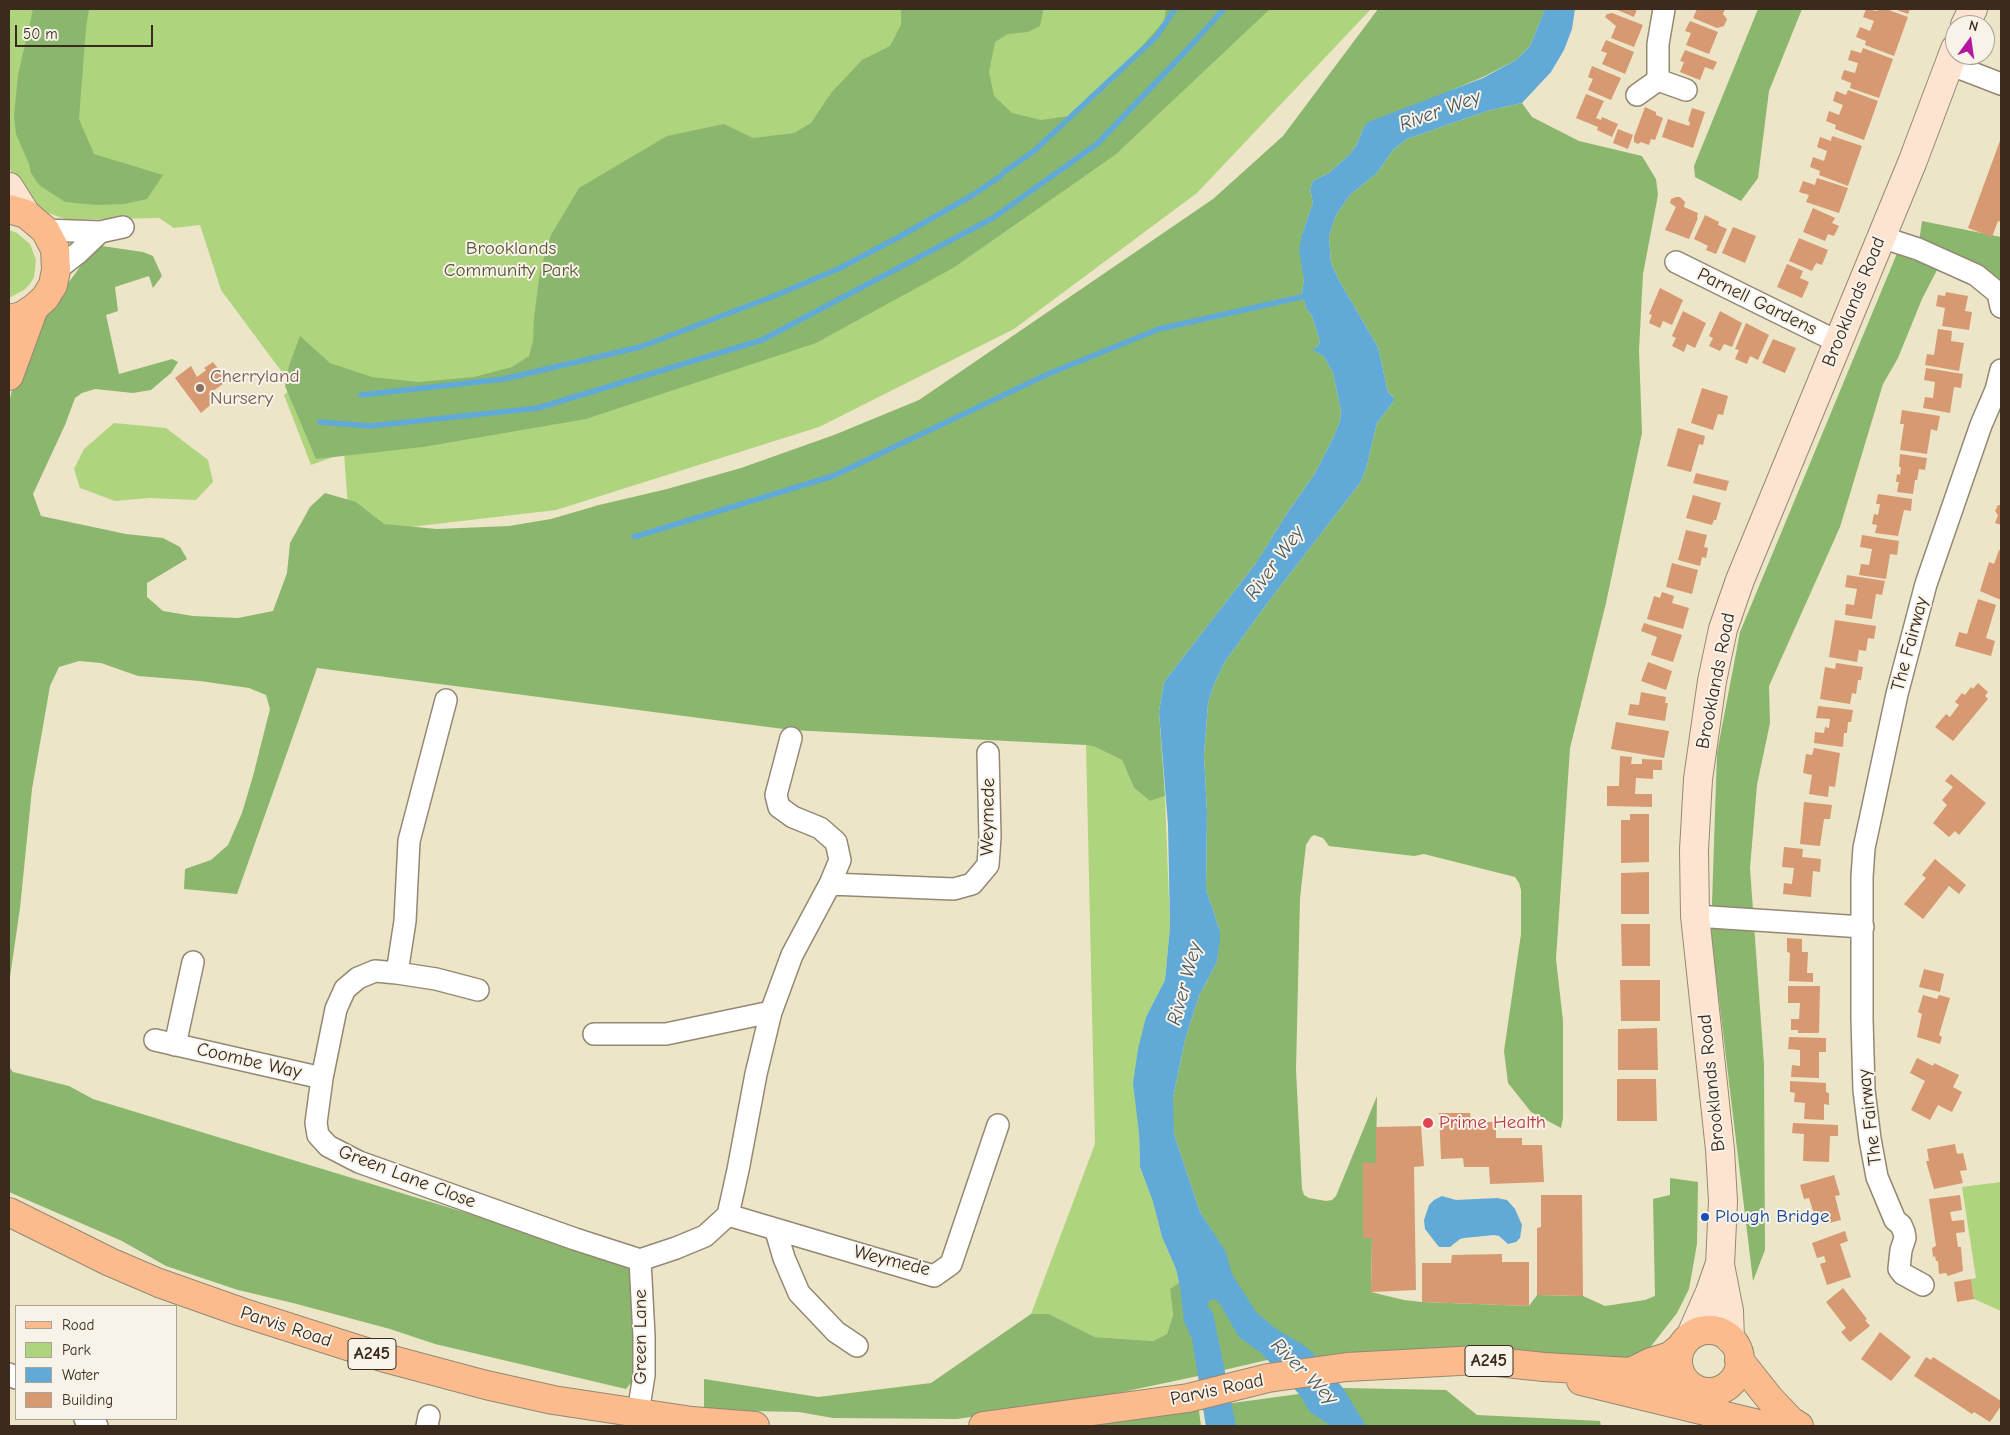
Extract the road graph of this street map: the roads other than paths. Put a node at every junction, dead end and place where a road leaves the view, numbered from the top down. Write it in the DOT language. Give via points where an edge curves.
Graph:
graph roads {
  1 [pos="1664,9"];
  2 [pos="1949,65"];
  3 [pos="1967,65"];
  4 [pos="1658,80"];
  5 [pos="2001,84"];
  6 [pos="1686,90"];
  7 [pos="1637,95"];
  8 [pos="9,187"];
  9 [pos="27,218"];
  10 [pos="123,227"];
  11 [pos="100,232"];
  12 [pos="1881,237"];
  13 [pos="1676,262"];
  14 [pos="56,270"];
  15 [pos="2001,307"];
  16 [pos="34,308"];
  17 [pos="9,319"];
  18 [pos="1838,342"];
  19 [pos="2001,370"];
  20 [pos="9,376"];
  21 [pos="446,700"];
  22 [pos="791,738"];
  23 [pos="988,753"];
  24 [pos="830,884"];
  25 [pos="1696,916"];
  26 [pos="1863,927"];
  27 [pos="193,962"];
  28 [pos="397,973"];
  29 [pos="478,990"];
  30 [pos="771,1012"];
  31 [pos="594,1034"];
  32 [pos="155,1040"];
  33 [pos="175,1044"];
  34 [pos="322,1078"];
  35 [pos="998,1125"];
  36 [pos="9,1212"];
  37 [pos="728,1215"];
  38 [pos="776,1231"];
  39 [pos="640,1260"];
  40 [pos="1720,1265"];
  41 [pos="1923,1284"];
  42 [pos="1686,1341"];
  43 [pos="857,1346"];
  44 [pos="1735,1349"];
  45 [pos="1501,1362"];
  46 [pos="1631,1372"];
  47 [pos="1702,1389"];
  48 [pos="638,1413"];
  49 [pos="692,1424"];
  50 [pos="1785,1424"];
  51 [pos="755,1426"];
  52 [pos="983,1426"];
  1 -- 4 [label="street" via="1658,44"];
  2 -- 12 [label="main road, Brooklands Road"];
  3 -- 5 [label="street"];
  4 -- 6 [label="street"];
  4 -- 7 [label="street"];
  8 -- 9 [label="main road"];
  9 -- 11 [label="street"];
  9 -- 14 [label="main road" via="55,249"];
  10 -- 11 [label="street"];
  11 -- 14 [label="street"];
  12 -- 15 [label="street" via="1918,249 1976,275 1998,293"];
  12 -- 18 [label="main road, Brooklands Road"];
  13 -- 18 [label="street, Parnell Gardens"];
  14 -- 16 [label="main road" via="53,285"];
  16 -- 17 [label="main road"];
  16 -- 20 [label="main road"];
  18 -- 25 [label="main road, Brooklands Road" via="1740,580 1724,629 1712,681 1698,779 1694,850"];
  19 -- 26 [label="street, The Fairway" via="1926,584 1897,694 1864,848"];
  21 -- 28 [label="street" via="409,841 405,921"];
  22 -- 24 [label="street" via="776,794 779,807 793,817 820,828 836,842 840,860"];
  23 -- 24 [label="street, Weymede" via="988,864 972,884 954,889"];
  24 -- 30 [label="street" via="792,955"];
  25 -- 26 [label="street"];
  25 -- 40 [label="main road, Brooklands Road" via="1720,1150 1723,1201"];
  26 -- 41 [label="street, The Fairway" via="1864,1090 1870,1139 1877,1177 1895,1220 1904,1232 1899,1269 1902,1274"];
  27 -- 33 [label="street, Coombe Way"];
  28 -- 29 [label="street, Green Lane Close"];
  28 -- 34 [label="street, Green Lane Close" via="376,972 358,978 345,989 336,1009"];
  30 -- 31 [label="street" via="666,1034"];
  30 -- 37 [label="street"];
  32 -- 33 [label="street, Coombe Way"];
  33 -- 34 [label="street, Coombe Way"];
  34 -- 39 [label="street, Green Lane Close" via="316,1122 318,1135 328,1146 372,1166"];
  35 -- 38 [label="street, Weymede" via="951,1264 934,1276"];
  36 -- 48 [label="main road, Parvis Road / A245" via="150,1280 285,1327 486,1385 553,1400"];
  37 -- 38 [label="street, Weymede"];
  37 -- 39 [label="street" via="705,1236"];
  38 -- 43 [label="street" via="799,1293 836,1332"];
  39 -- 48 [label="street, Green Lane" via="644,1376"];
  40 -- 42 [label="main road"];
  40 -- 44 [label="main road"];
  42 -- 44 [label="main road" via="1707,1330 1723,1334"];
  42 -- 46 [label="main road, Parvis Road / A245" via="1670,1356"];
  42 -- 47 [label="main road" via="1678,1358 1678,1369 1683,1379"];
  44 -- 47 [label="main road" via="1738,1369 1729,1384"];
  44 -- 50 [label="main road"];
  45 -- 46 [label="main road, Parvis Road / A245"];
  45 -- 50 [label="main road, A245"];
  45 -- 52 [label="main road, Parvis Road / A245" via="1478,1360 1347,1367 1268,1378 1178,1399"];
  46 -- 47 [label="main road, Parvis Road / A245" via="1643,1379"];
  47 -- 50 [label="main road, A245"];
  48 -- 49 [label="main road, Parvis Road / A245"];
  49 -- 51 [label="main road, Parvis Road / A245"];
}
